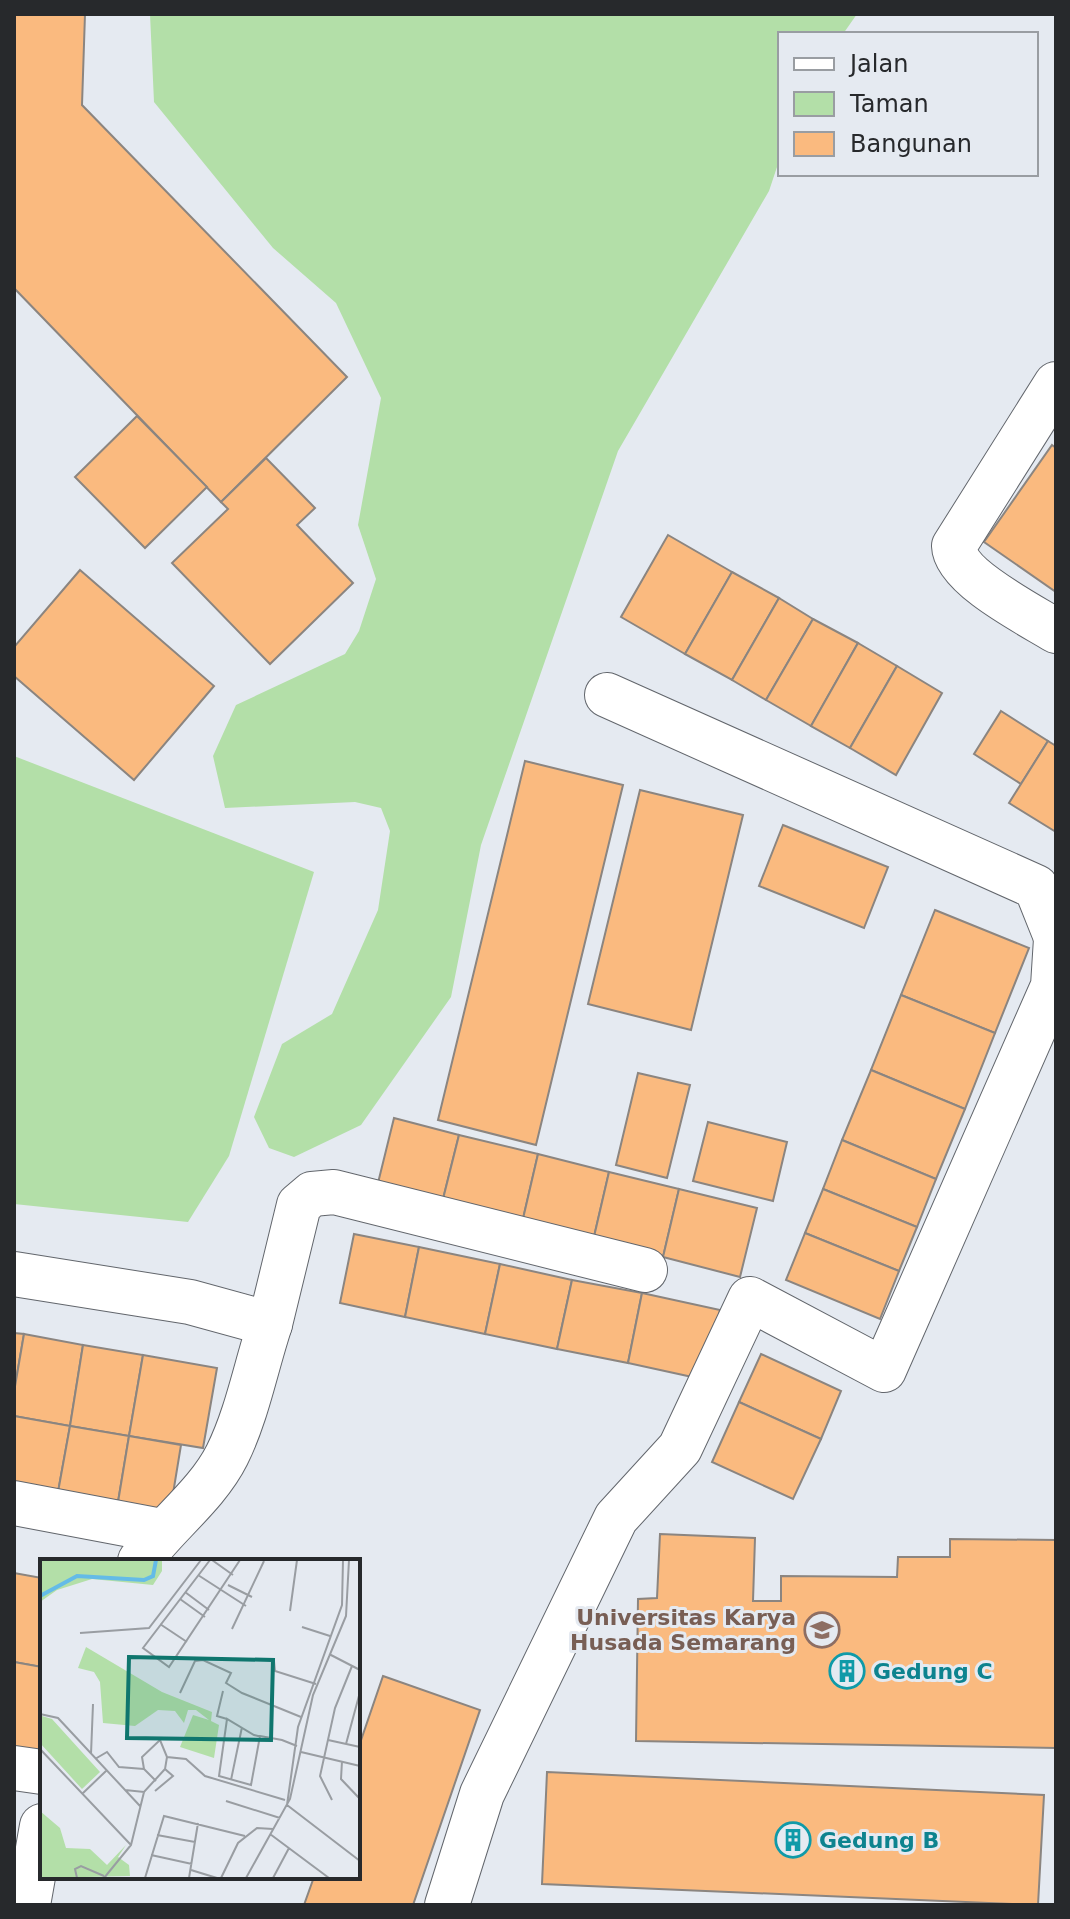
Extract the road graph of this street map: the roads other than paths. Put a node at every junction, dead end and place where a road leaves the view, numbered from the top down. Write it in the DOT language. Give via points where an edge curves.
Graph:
graph roads {
  1 [pos="1056,384"];
  2 [pos="1056,631"];
  3 [pos="607,695"];
  4 [pos="1056,938"];
  5 [pos="645,1270"];
  6 [pos="14,1274"];
  7 [pos="270,1324"];
  8 [pos="14,1503"];
  9 [pos="151,1546"];
  10 [pos="14,1768"];
  11 [pos="40,1772"];
  12 [pos="40,1837"];
  13 [pos="28,1905"];
  14 [pos="447,1905"];
  1 -- 2 [label="street" via="954,546 954,558 968,573"];
  3 -- 4 [label="street" via="1036,887"];
  4 -- 14 [label="street" via="1053,986 884,1370 750,1299 680,1448 616,1518 482,1794"];
  5 -- 7 [label="street" via="334,1192 312,1194 299,1205"];
  6 -- 7 [label="street" via="190,1302"];
  7 -- 9 [label="street" via="227,1455"];
  8 -- 9 [label="street"];
  10 -- 11 [label="street"];
  12 -- 13 [label="street"];
}
